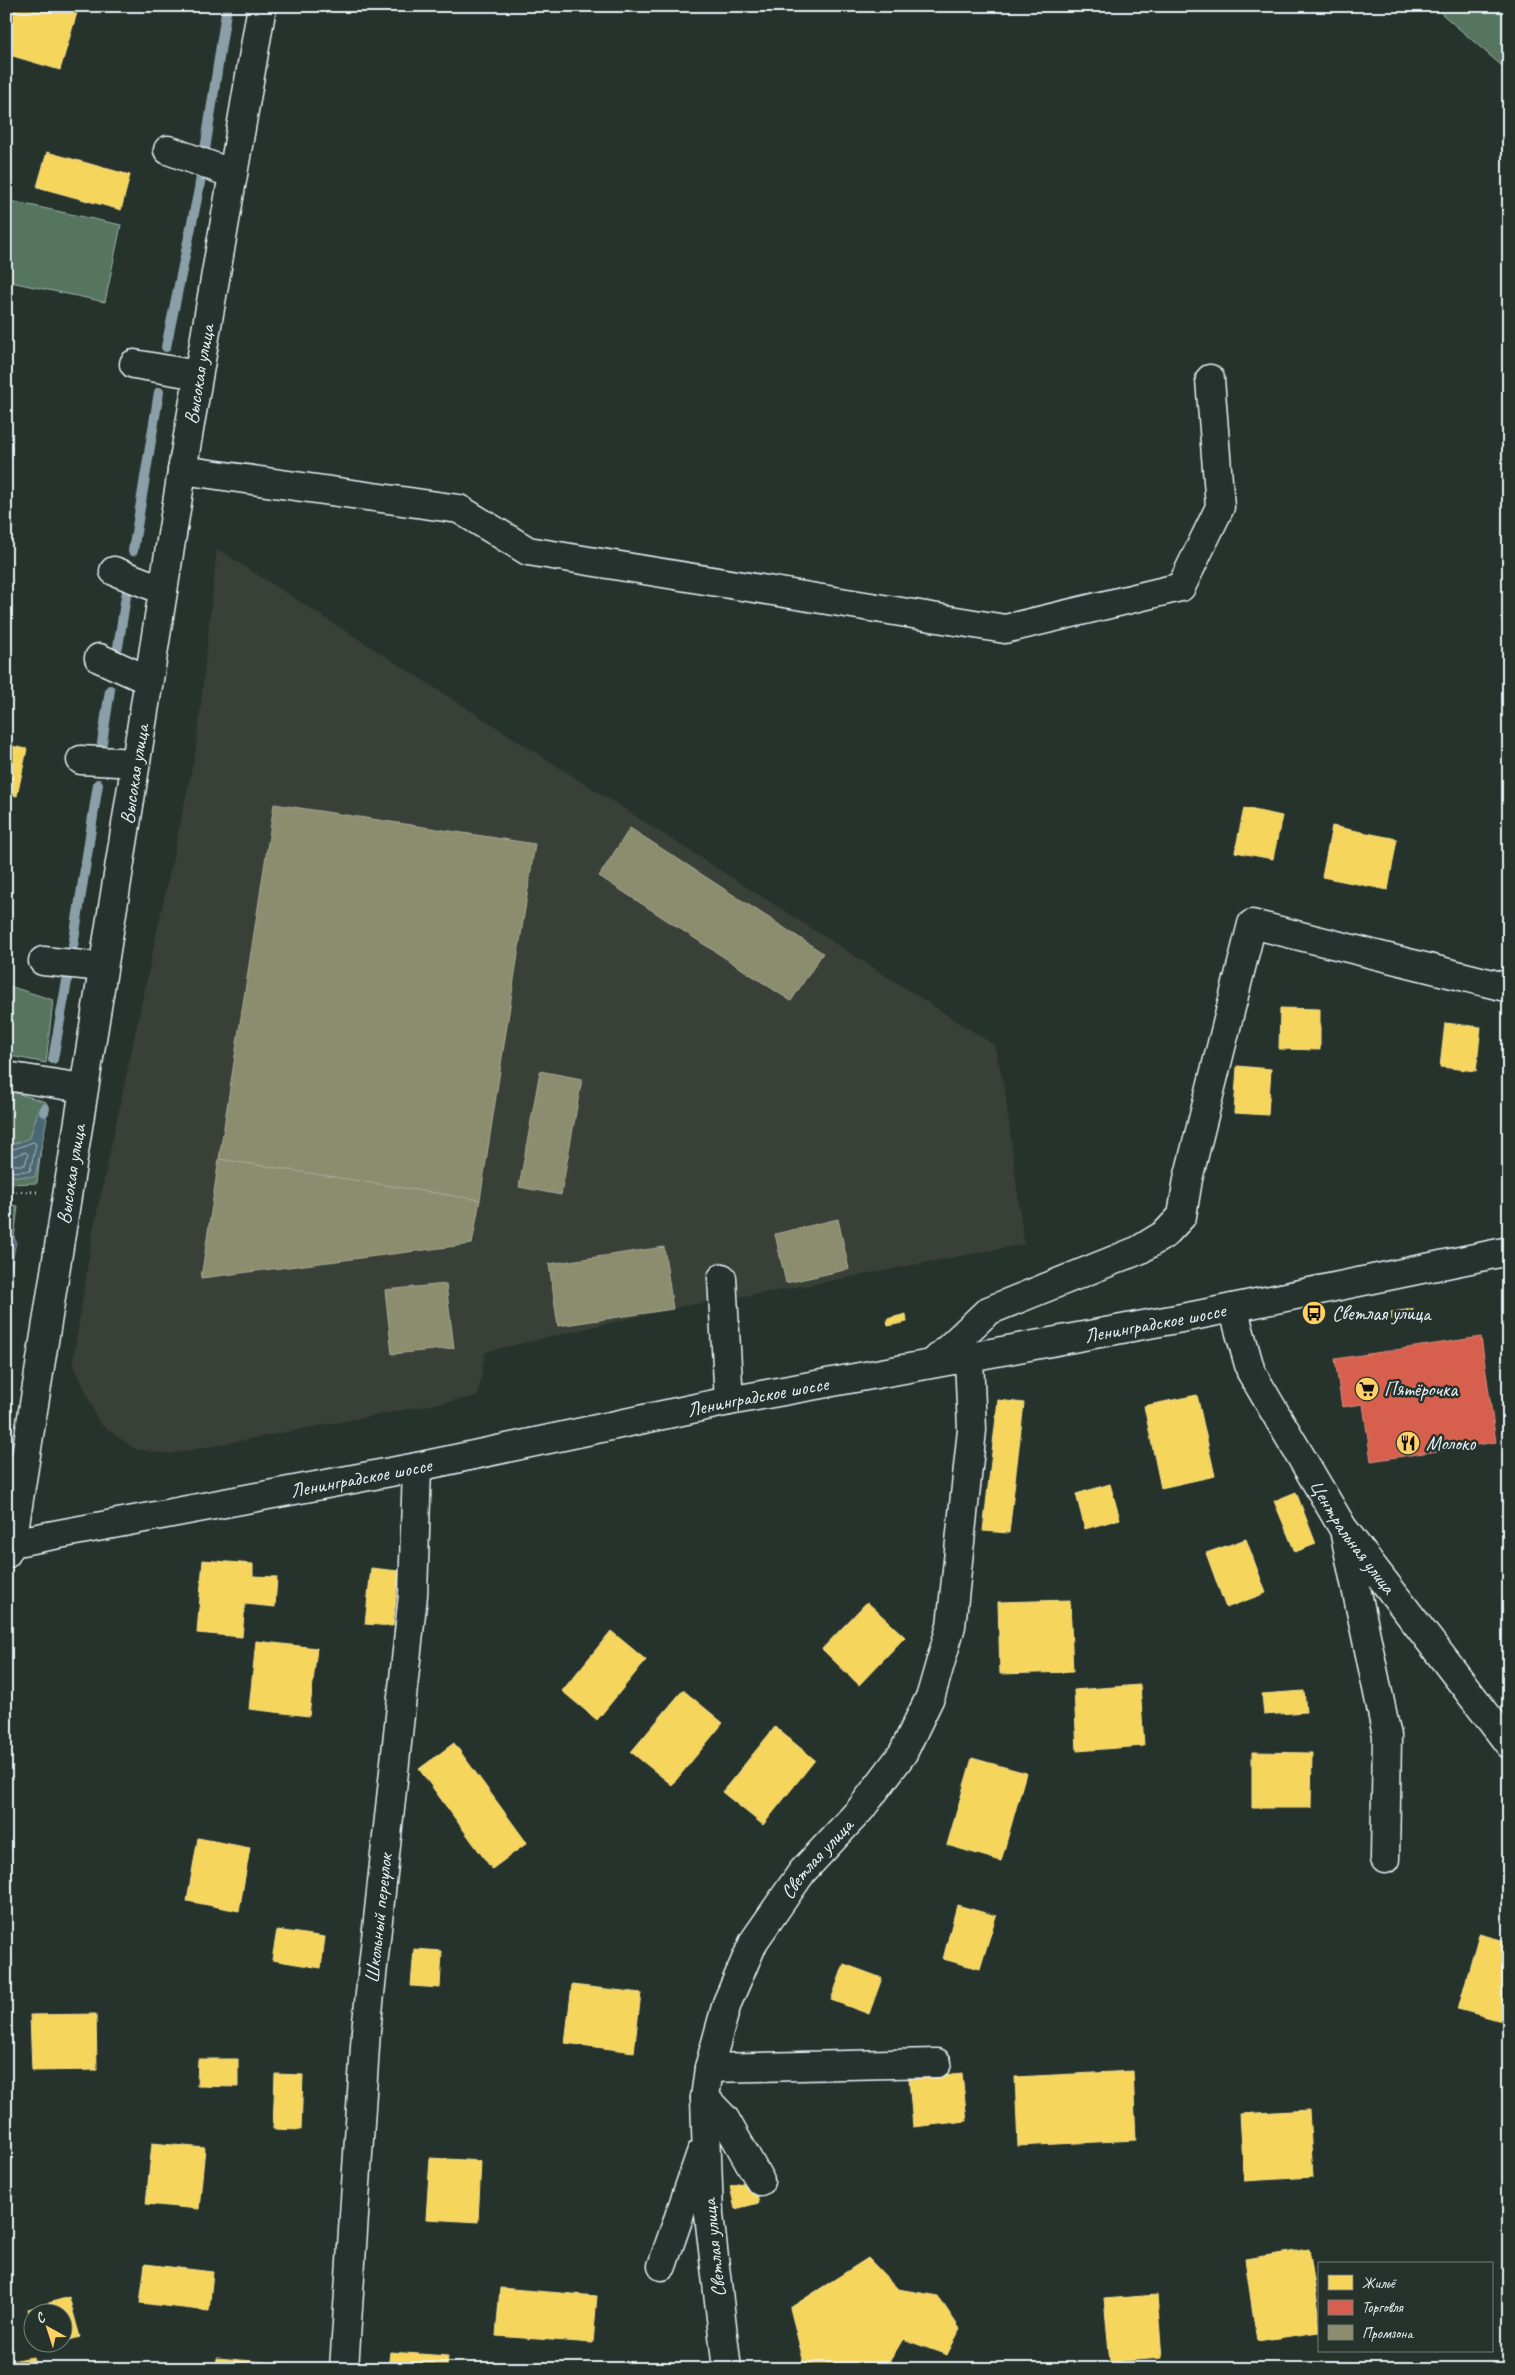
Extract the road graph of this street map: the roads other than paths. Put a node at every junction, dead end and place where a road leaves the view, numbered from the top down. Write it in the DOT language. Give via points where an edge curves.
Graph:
graph roads {
  1 [pos="262,6"];
  2 [pos="178,154"];
  3 [pos="225,171"];
  4 [pos="134,364"];
  5 [pos="198,375"];
  6 [pos="1210,379"];
  7 [pos="182,470"];
  8 [pos="114,571"];
  9 [pos="163,590"];
  10 [pos="99,658"];
  11 [pos="148,680"];
  12 [pos="81,760"];
  13 [pos="135,763"];
  14 [pos="43,960"];
  15 [pos="102,967"];
  16 [pos="1509,988"];
  17 [pos="6,1076"];
  18 [pos="83,1088"];
  19 [pos="1509,1252"];
  20 [pos="722,1278"];
  21 [pos="1233,1308"];
  22 [pos="969,1358"];
  23 [pos="933,1363"];
  24 [pos="729,1401"];
  25 [pos="417,1467"];
  26 [pos="1344,1528"];
  27 [pos="8,1547"];
  28 [pos="1509,1744"];
  29 [pos="1385,1860"];
  30 [pos="937,2063"];
  31 [pos="709,2068"];
  32 [pos="705,2098"];
  33 [pos="706,2138"];
  34 [pos="760,2181"];
  35 [pos="662,2266"];
  36 [pos="344,2369"];
  37 [pos="727,2369"];
  1 -- 3 [label="street, Высокая улица"];
  2 -- 3 [label="street"];
  3 -- 5 [label="street, Высокая улица"];
  4 -- 5 [label="street"];
  5 -- 7 [label="street, Высокая улица"];
  6 -- 7 [label="street" via="1220,507 1181,587 1005,629 528,551 459,509"];
  7 -- 9 [label="street, Высокая улица"];
  8 -- 9 [label="street"];
  9 -- 11 [label="street, Высокая улица"];
  10 -- 11 [label="street"];
  11 -- 13 [label="street, Высокая улица"];
  12 -- 13 [label="street"];
  13 -- 15 [label="street, Высокая улица"];
  14 -- 15 [label="street"];
  15 -- 18 [label="street, Высокая улица"];
  16 -- 23 [label="street" via="1252,924 1188,1179 1182,1216 1165,1234 1139,1250 988,1311"];
  17 -- 18 [label="street"];
  18 -- 27 [label="street, Высокая улица"];
  19 -- 21 [label="street, Ленинградское шоссе"];
  20 -- 24 [label="street"];
  21 -- 22 [label="street, Ленинградское шоссе"];
  21 -- 26 [label="street, Центральная улица" via="1251,1372"];
  22 -- 23 [label="street, Ленинградское шоссе"];
  22 -- 31 [label="street, Светлая улица" via="972,1430 952,1616 931,1695 903,1753 860,1810 802,1872 754,1941 727,2003"];
  23 -- 24 [label="street, Ленинградское шоссе"];
  24 -- 25 [label="street, Ленинградское шоссе"];
  25 -- 27 [label="street, Ленинградское шоссе"];
  25 -- 36 [label="street, Школьный переулок" via="414,1595 366,2031"];
  26 -- 28 [label="street, Центральная улица"];
  26 -- 29 [label="street" via="1387,1736"];
  30 -- 31 [label="street"];
  31 -- 32 [label="street, Светлая улица"];
  32 -- 33 [label="street, Светлая улица"];
  32 -- 34 [label="street" via="725,2119"];
  33 -- 35 [label="street"];
  33 -- 37 [label="street, Светлая улица" via="709,2215"];
}
